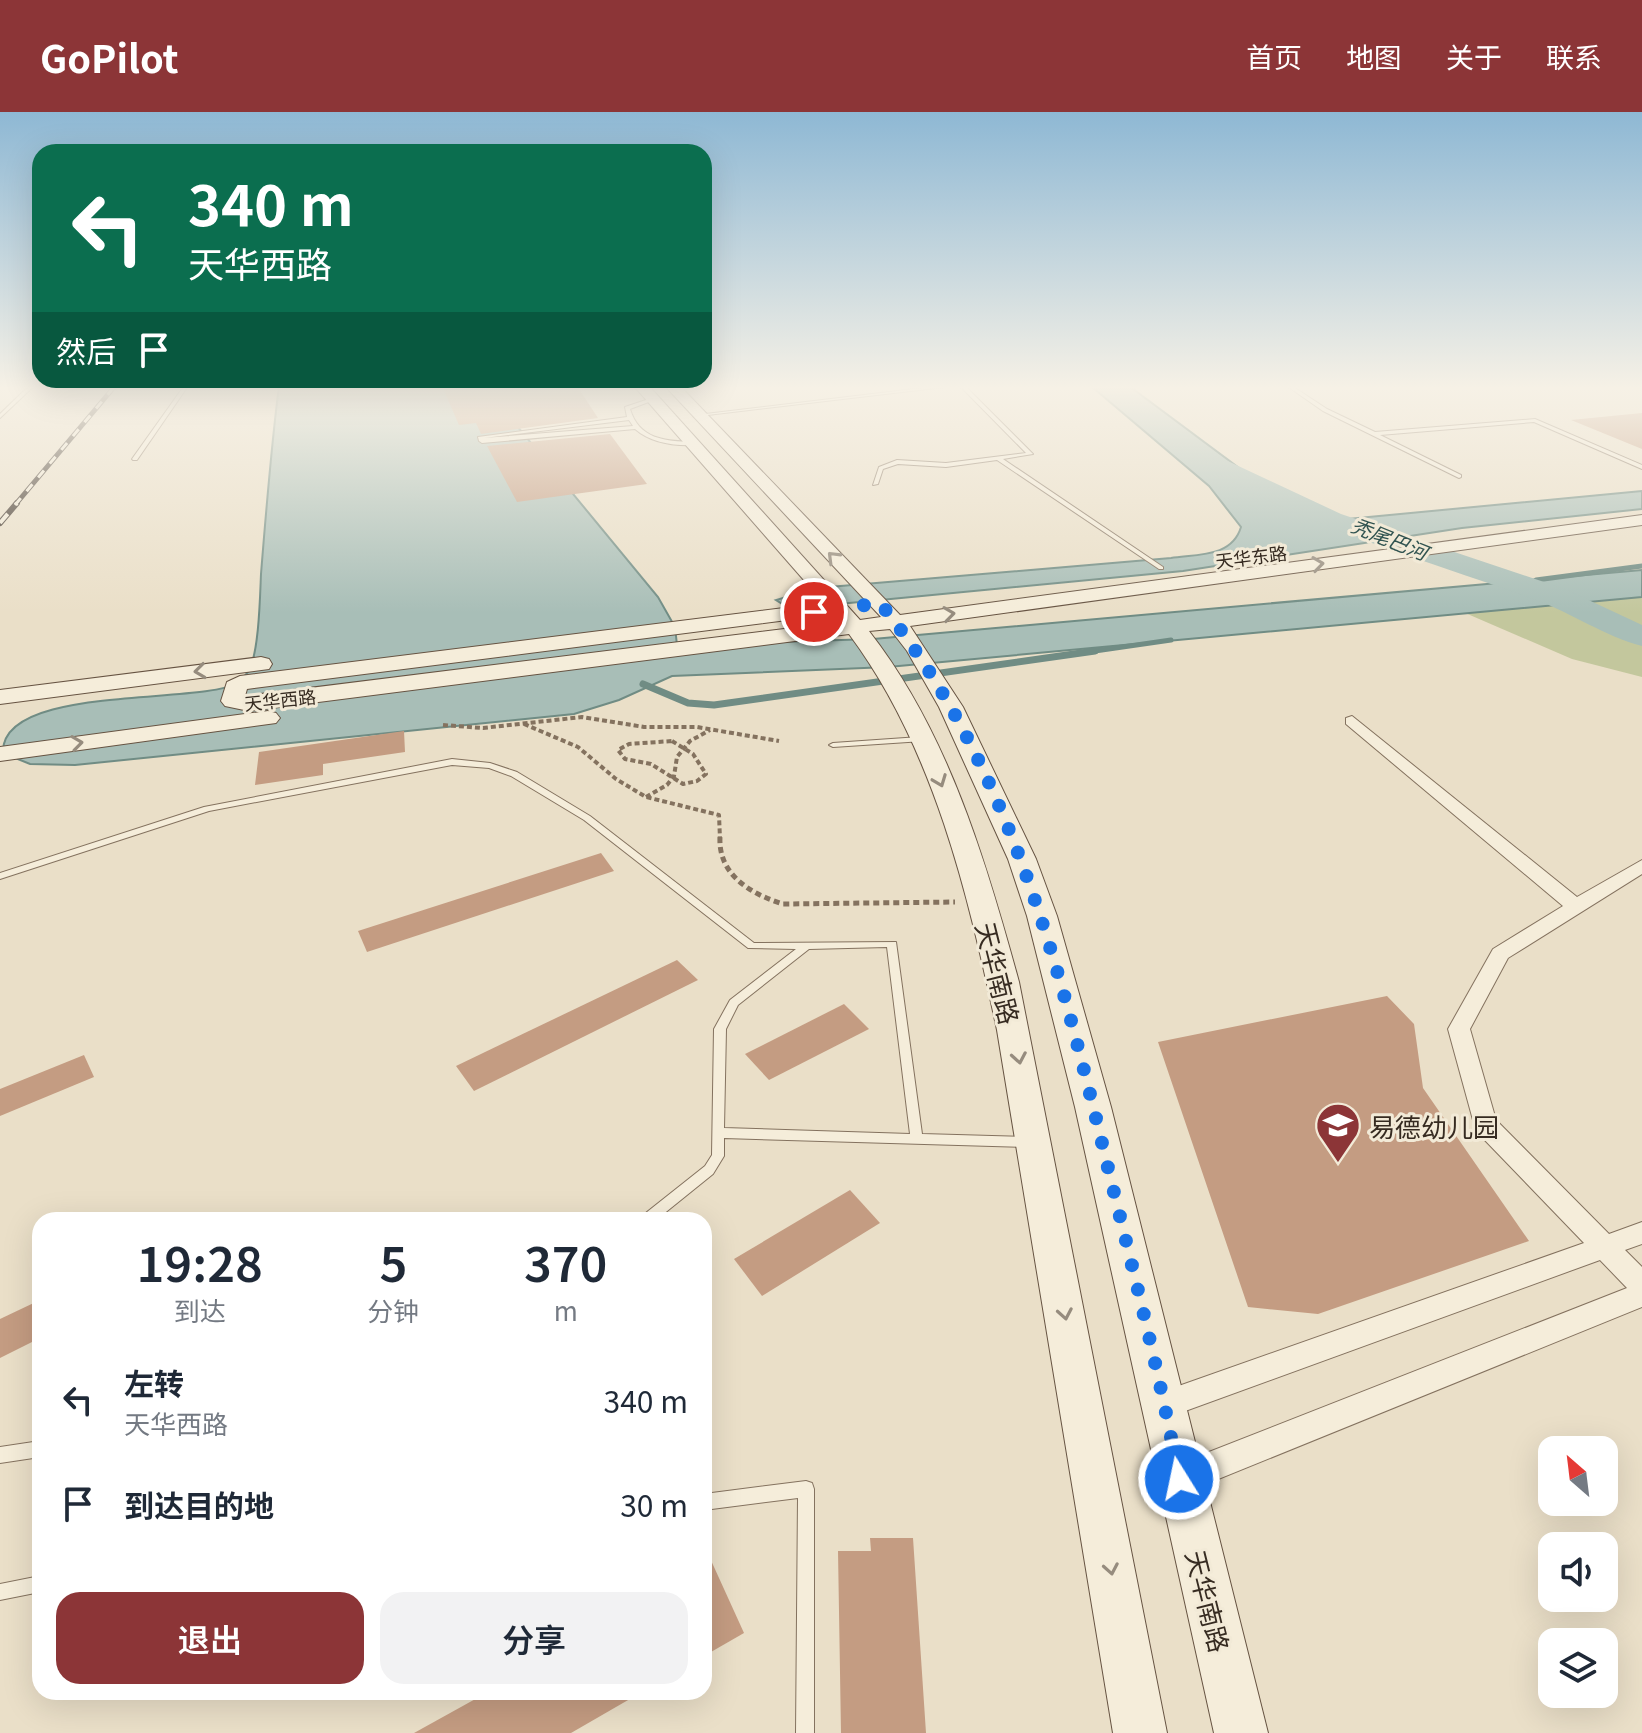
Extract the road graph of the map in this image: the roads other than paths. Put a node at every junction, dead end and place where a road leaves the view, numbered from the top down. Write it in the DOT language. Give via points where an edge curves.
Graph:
graph roads {
  1 [pos="708,462"];
  2 [pos="738,462"];
  3 [pos="976,462"];
  4 [pos="1003,462"];
  5 [pos="1430,462"];
  6 [pos="1459,476"];
  7 [pos="875,484"];
  8 [pos="1642,506"];
  9 [pos="1642,520"];
  10 [pos="1161,568"];
  11 [pos="867,615"];
  12 [pos="0,697"];
  13 [pos="1352,721"];
  14 [pos="913,725"];
  15 [pos="833,745"];
  16 [pos="0,754"];
  17 [pos="1642,866"];
  18 [pos="0,876"];
  19 [pos="1578,908"];
  20 [pos="806,946"];
  21 [pos="720,1133"];
  22 [pos="917,1139"];
  23 [pos="1034,1142"];
  24 [pos="657,1212"];
  25 [pos="1642,1233"];
  26 [pos="1603,1244"];
  27 [pos="1642,1285"];
  28 [pos="1642,1294"];
  29 [pos="1166,1404"];
  30 [pos="32,1450"];
  31 [pos="0,1455"];
  32 [pos="1179,1479"];
  33 [pos="712,1501"];
  34 [pos="32,1586"];
  35 [pos="0,1592"];
  36 [pos="805,1733"];
  37 [pos="1140,1733"];
  38 [pos="1241,1733"];
  1 -- 11 [label="main road" via="803,571"];
  11 -- 2 [label="main road, one-way"];
  3 -- 7 [label="lane" via="897,462 881,468"];
  4 -- 10 [label="lane"];
  5 -- 6 [label="lane"];
  8 -- 10 [label="main road, 天华东路"];
  11 -- 9 [label="main road, 天华东路, one-way"];
  10 -- 11 [label="main road, 天华东路"];
  11 -- 11 [label="main road, 天华西路" via="240,683 233,701 249,704"];
  11 -- 12 [label="main road, 天华西路, one-way" via="612,623"];
  11 -- 14 [label="main road, 天华南路" via="877,657"];
  16 -- 11 [label="main road, 天华西路, one-way" via="803,643"];
  11 -- 29 [label="main road, 天华南路" via="917,649 951,707 1022,859 1093,1107"];
  13 -- 19 [label="street"];
  14 -- 15 [label="lane"];
  14 -- 23 [label="main road, 天华南路, one-way" via="957,824 1002,972"];
  17 -- 19 [label="street"];
  18 -- 20 [label="lane" via="207,809 470,762 514,774 587,818 752,946"];
  19 -- 26 [label="street" via="1500,954 1459,1029 1485,1124"];
  20 -- 21 [label="lane" via="734,1003 720,1029"];
  20 -- 22 [label="lane" via="892,944"];
  21 -- 22 [label="lane"];
  21 -- 24 [label="lane" via="718,1156 709,1170"];
  22 -- 23 [label="lane"];
  23 -- 37 [label="main road, 天华南路, one-way"];
  25 -- 26 [label="street"];
  26 -- 27 [label="street"];
  26 -- 29 [label="street"];
  28 -- 32 [label="street"];
  29 -- 32 [label="main road, 天华南路"];
  30 -- 31 [label="lane"];
  32 -- 38 [label="main road, 天华南路"];
  33 -- 36 [label="lane" via="806,1489"];
  34 -- 35 [label="lane"];
}
